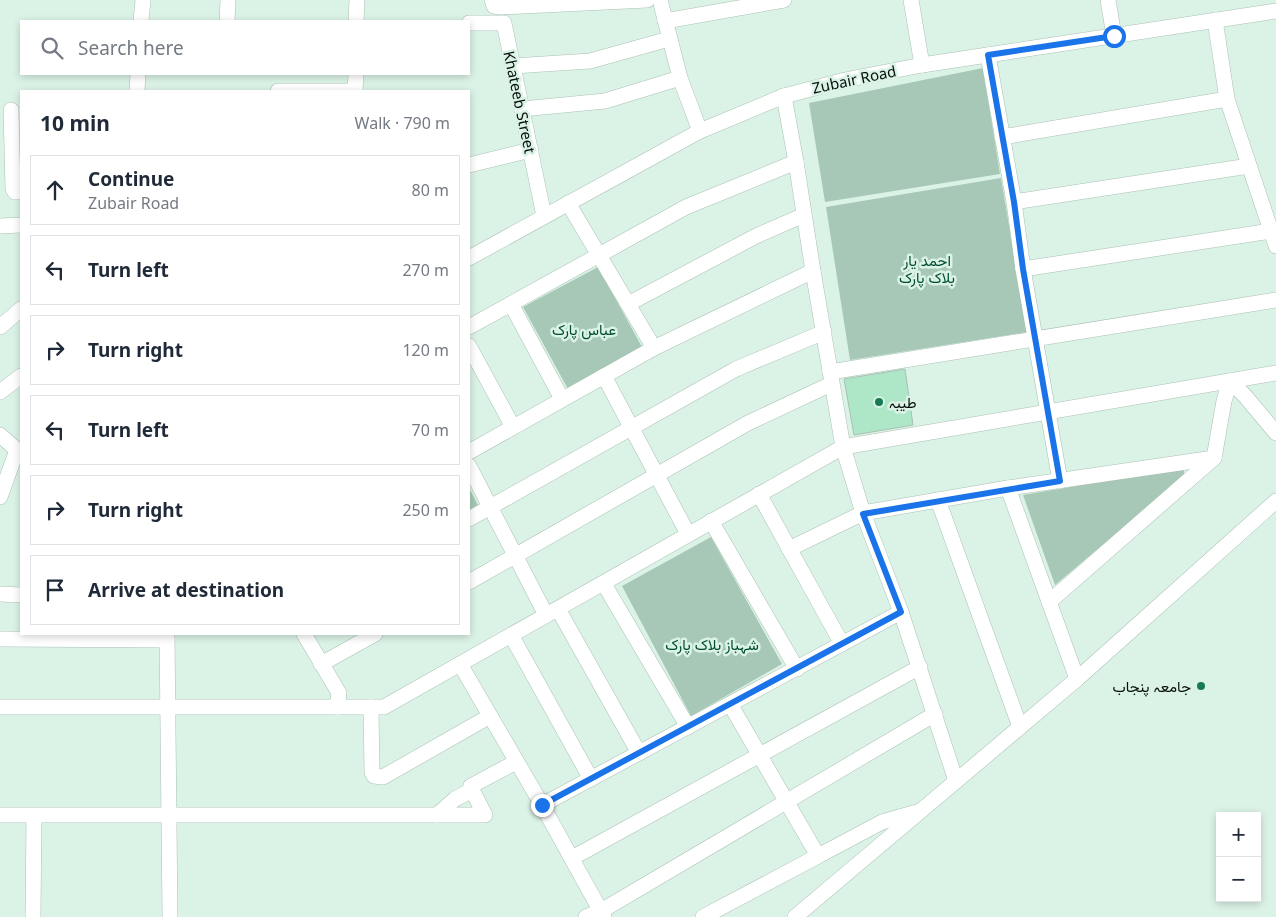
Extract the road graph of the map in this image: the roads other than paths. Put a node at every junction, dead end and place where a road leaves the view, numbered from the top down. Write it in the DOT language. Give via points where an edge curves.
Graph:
graph roads {
  1 [pos="143,0"];
  2 [pos="228,0"];
  3 [pos="357,0"];
  4 [pos="647,0"];
  5 [pos="660,0"];
  6 [pos="784,0"];
  7 [pos="911,0"];
  8 [pos="1108,0"];
  9 [pos="761,2"];
  10 [pos="496,4"];
  11 [pos="1276,11"];
  12 [pos="142,20"];
  13 [pos="227,20"];
  14 [pos="356,20"];
  15 [pos="1215,20"];
  16 [pos="665,21"];
  17 [pos="470,23"];
  18 [pos="504,23"];
  19 [pos="1114,36"];
  20 [pos="669,40"];
  21 [pos="988,55"];
  22 [pos="922,65"];
  23 [pos="513,66"];
  24 [pos="138,75"];
  25 [pos="356,75"];
  26 [pos="680,78"];
  27 [pos="137,90"];
  28 [pos="355,90"];
  29 [pos="784,96"];
  30 [pos="1227,99"];
  31 [pos="522,109"];
  32 [pos="11,110"];
  33 [pos="700,132"];
  34 [pos="1002,137"];
  35 [pos="531,150"];
  36 [pos="796,162"];
  37 [pos="470,165"];
  38 [pos="1248,166"];
  39 [pos="20,192"];
  40 [pos="568,202"];
  41 [pos="1014,202"];
  42 [pos="804,215"];
  43 [pos="544,216"];
  44 [pos="20,225"];
  45 [pos="0,226"];
  46 [pos="1271,231"];
  47 [pos="1276,246"];
  48 [pos="600,256"];
  49 [pos="470,257"];
  50 [pos="1023,269"];
  51 [pos="813,271"];
  52 [pos="1276,300"];
  53 [pos="511,304"];
  54 [pos="628,304"];
  55 [pos="20,310"];
  56 [pos="470,326"];
  57 [pos="0,327"];
  58 [pos="824,332"];
  59 [pos="1036,340"];
  60 [pos="470,348"];
  61 [pos="654,348"];
  62 [pos="1276,372"];
  63 [pos="604,376"];
  64 [pos="831,378"];
  65 [pos="20,379"];
  66 [pos="1230,381"];
  67 [pos="0,392"];
  68 [pos="562,400"];
  69 [pos="1049,411"];
  70 [pos="512,427"];
  71 [pos="632,428"];
  72 [pos="1276,434"];
  73 [pos="0,435"];
  74 [pos="843,447"];
  75 [pos="470,451"];
  76 [pos="19,452"];
  77 [pos="1214,458"];
  78 [pos="470,468"];
  79 [pos="657,474"];
  80 [pos="1060,481"];
  81 [pos="1008,488"];
  82 [pos="759,494"];
  83 [pos="0,497"];
  84 [pos="938,500"];
  85 [pos="1276,501"];
  86 [pos="491,507"];
  87 [pos="863,514"];
  88 [pos="470,518"];
  89 [pos="711,521"];
  90 [pos="688,534"];
  91 [pos="789,549"];
  92 [pos="516,556"];
  93 [pos="470,581"];
  94 [pos="604,584"];
  95 [pos="0,594"];
  96 [pos="20,595"];
  97 [pos="1049,602"];
  98 [pos="552,612"];
  99 [pos="901,612"];
  100 [pos="305,635"];
  101 [pos="373,635"];
  102 [pos="512,635"];
  103 [pos="167,637"];
  104 [pos="0,639"];
  105 [pos="842,644"];
  106 [pos="321,664"];
  107 [pos="460,664"];
  108 [pos="920,668"];
  109 [pos="797,669"];
  110 [pos="1077,679"];
  111 [pos="730,704"];
  112 [pos="0,707"];
  113 [pos="337,707"];
  114 [pos="168,708"];
  115 [pos="371,708"];
  116 [pos="935,714"];
  117 [pos="490,716"];
  118 [pos="688,727"];
  119 [pos="1020,728"];
  120 [pos="639,753"];
  121 [pos="759,755"];
  122 [pos="516,762"];
  123 [pos="591,779"];
  124 [pos="956,781"];
  125 [pos="472,790"];
  126 [pos="786,802"];
  127 [pos="542,805"];
  128 [pos="923,810"];
  129 [pos="437,815"];
  130 [pos="0,816"];
  131 [pos="34,816"];
  132 [pos="170,816"];
  133 [pos="818,856"];
  134 [pos="572,858"];
  135 [pos="603,914"];
  136 [pos="33,917"];
  137 [pos="170,917"];
  138 [pos="586,917"];
  139 [pos="703,917"];
  140 [pos="795,917"];
  1 -- 12 [label="street"];
  2 -- 13 [label="street"];
  3 -- 14 [label="street"];
  4 -- 10 [label="street"];
  5 -- 16 [label="street"];
  6 -- 9 [label="street"];
  7 -- 22 [label="street"];
  8 -- 19 [label="street"];
  9 -- 16 [label="street"];
  10 -- 18 [label="street, Khateeb Street"];
  11 -- 15 [label="street, Zubair Road"];
  15 -- 19 [label="street, Zubair Road"];
  15 -- 30 [label="street"];
  16 -- 20 [label="street"];
  17 -- 18 [label="street"];
  18 -- 23 [label="street, Khateeb Street"];
  19 -- 21 [label="street, Zubair Road"];
  20 -- 23 [label="street" via="590,61"];
  20 -- 26 [label="street"];
  21 -- 22 [label="street, Zubair Road"];
  21 -- 34 [label="street"];
  22 -- 29 [label="street, Zubair Road"];
  23 -- 31 [label="street, Khateeb Street"];
  24 -- 27 [label="street"];
  25 -- 28 [label="street"];
  26 -- 31 [label="street" via="605,101"];
  26 -- 33 [label="street"];
  29 -- 33 [label="street, Zubair Road"];
  29 -- 36 [label="street"];
  30 -- 34 [label="street"];
  30 -- 38 [label="street"];
  31 -- 35 [label="street, Khateeb Street"];
  32 -- 39 [label="street" via="13,189"];
  33 -- 40 [label="street, Zubair Road"];
  34 -- 41 [label="street"];
  35 -- 37 [label="street"];
  35 -- 43 [label="street, Khateeb Street"];
  36 -- 42 [label="street"];
  36 -- 48 [label="street" via="686,207"];
  38 -- 41 [label="street"];
  38 -- 46 [label="street"];
  40 -- 43 [label="street, Zubair Road"];
  40 -- 48 [label="street"];
  41 -- 50 [label="street"];
  42 -- 51 [label="street"];
  42 -- 54 [label="street" via="756,236"];
  43 -- 49 [label="street, Zubair Road"];
  44 -- 45 [label="street"];
  46 -- 47 [label="street"];
  46 -- 50 [label="street"];
  48 -- 53 [label="street"];
  48 -- 54 [label="street"];
  50 -- 59 [label="street"];
  51 -- 58 [label="street"];
  51 -- 61 [label="street"];
  52 -- 59 [label="street"];
  53 -- 56 [label="street"];
  53 -- 68 [label="street"];
  54 -- 61 [label="street"];
  55 -- 57 [label="street"];
  58 -- 64 [label="street"];
  58 -- 71 [label="street" via="736,369"];
  59 -- 64 [label="street"];
  59 -- 69 [label="street"];
  60 -- 70 [label="street"];
  61 -- 63 [label="street"];
  62 -- 66 [label="street"];
  63 -- 68 [label="street"];
  63 -- 71 [label="street"];
  64 -- 74 [label="street"];
  64 -- 79 [label="street"];
  65 -- 67 [label="street"];
  66 -- 69 [label="street"];
  66 -- 72 [label="street"];
  66 -- 77 [label="street"];
  68 -- 70 [label="street"];
  69 -- 74 [label="street"];
  69 -- 80 [label="street"];
  70 -- 75 [label="street"];
  71 -- 79 [label="street"];
  71 -- 86 [label="street"];
  73 -- 76 [label="street"];
  74 -- 82 [label="street"];
  74 -- 87 [label="street"];
  76 -- 83 [label="street"];
  77 -- 80 [label="street"];
  77 -- 97 [label="street"];
  78 -- 86 [label="street"];
  79 -- 90 [label="street"];
  79 -- 92 [label="street"];
  80 -- 81 [label="street"];
  81 -- 84 [label="street"];
  81 -- 97 [label="street"];
  82 -- 89 [label="street"];
  82 -- 91 [label="street"];
  84 -- 87 [label="street"];
  84 -- 119 [label="street"];
  85 -- 110 [label="street"];
  86 -- 88 [label="street"];
  86 -- 92 [label="street"];
  87 -- 91 [label="street"];
  87 -- 99 [label="street"];
  89 -- 90 [label="street"];
  89 -- 109 [label="street"];
  90 -- 94 [label="street"];
  91 -- 105 [label="street"];
  92 -- 93 [label="street"];
  92 -- 98 [label="street"];
  94 -- 98 [label="street"];
  94 -- 118 [label="street"];
  95 -- 96 [label="street"];
  97 -- 110 [label="street"];
  98 -- 102 [label="street"];
  98 -- 120 [label="street"];
  99 -- 105 [label="street"];
  99 -- 108 [label="street"];
  100 -- 106 [label="street"];
  101 -- 106 [label="street"];
  102 -- 107 [label="street"];
  102 -- 123 [label="street"];
  103 -- 104 [label="street"];
  103 -- 114 [label="street"];
  105 -- 109 [label="street"];
  106 -- 113 [label="street" via="339,693"];
  107 -- 115 [label="street" via="384,707"];
  107 -- 117 [label="street"];
  108 -- 116 [label="street"];
  108 -- 121 [label="street"];
  109 -- 111 [label="street"];
  110 -- 119 [label="street"];
  111 -- 118 [label="street"];
  111 -- 121 [label="street"];
  112 -- 114 [label="street"];
  113 -- 114 [label="street"];
  113 -- 115 [label="street"];
  114 -- 132 [label="street"];
  115 -- 117 [label="street" via="372,772 378,778"];
  116 -- 124 [label="street"];
  116 -- 126 [label="street"];
  117 -- 122 [label="street"];
  118 -- 120 [label="street"];
  119 -- 124 [label="street"];
  120 -- 123 [label="street"];
  121 -- 126 [label="street"];
  121 -- 134 [label="street"];
  122 -- 125 [label="street" via="474,783"];
  122 -- 127 [label="street"];
  123 -- 127 [label="street"];
  124 -- 128 [label="street"];
  125 -- 129 [label="street" via="455,799"];
  125 -- 129 [label="street" via="484,815"];
  126 -- 133 [label="street"];
  126 -- 135 [label="street"];
  127 -- 134 [label="street"];
  128 -- 133 [label="street" via="882,822"];
  128 -- 140 [label="street"];
  129 -- 132 [label="street"];
  130 -- 131 [label="street"];
  131 -- 132 [label="street"];
  131 -- 136 [label="street"];
  132 -- 137 [label="street"];
  133 -- 139 [label="street"];
  134 -- 135 [label="street"];
  135 -- 138 [label="street"];
}
